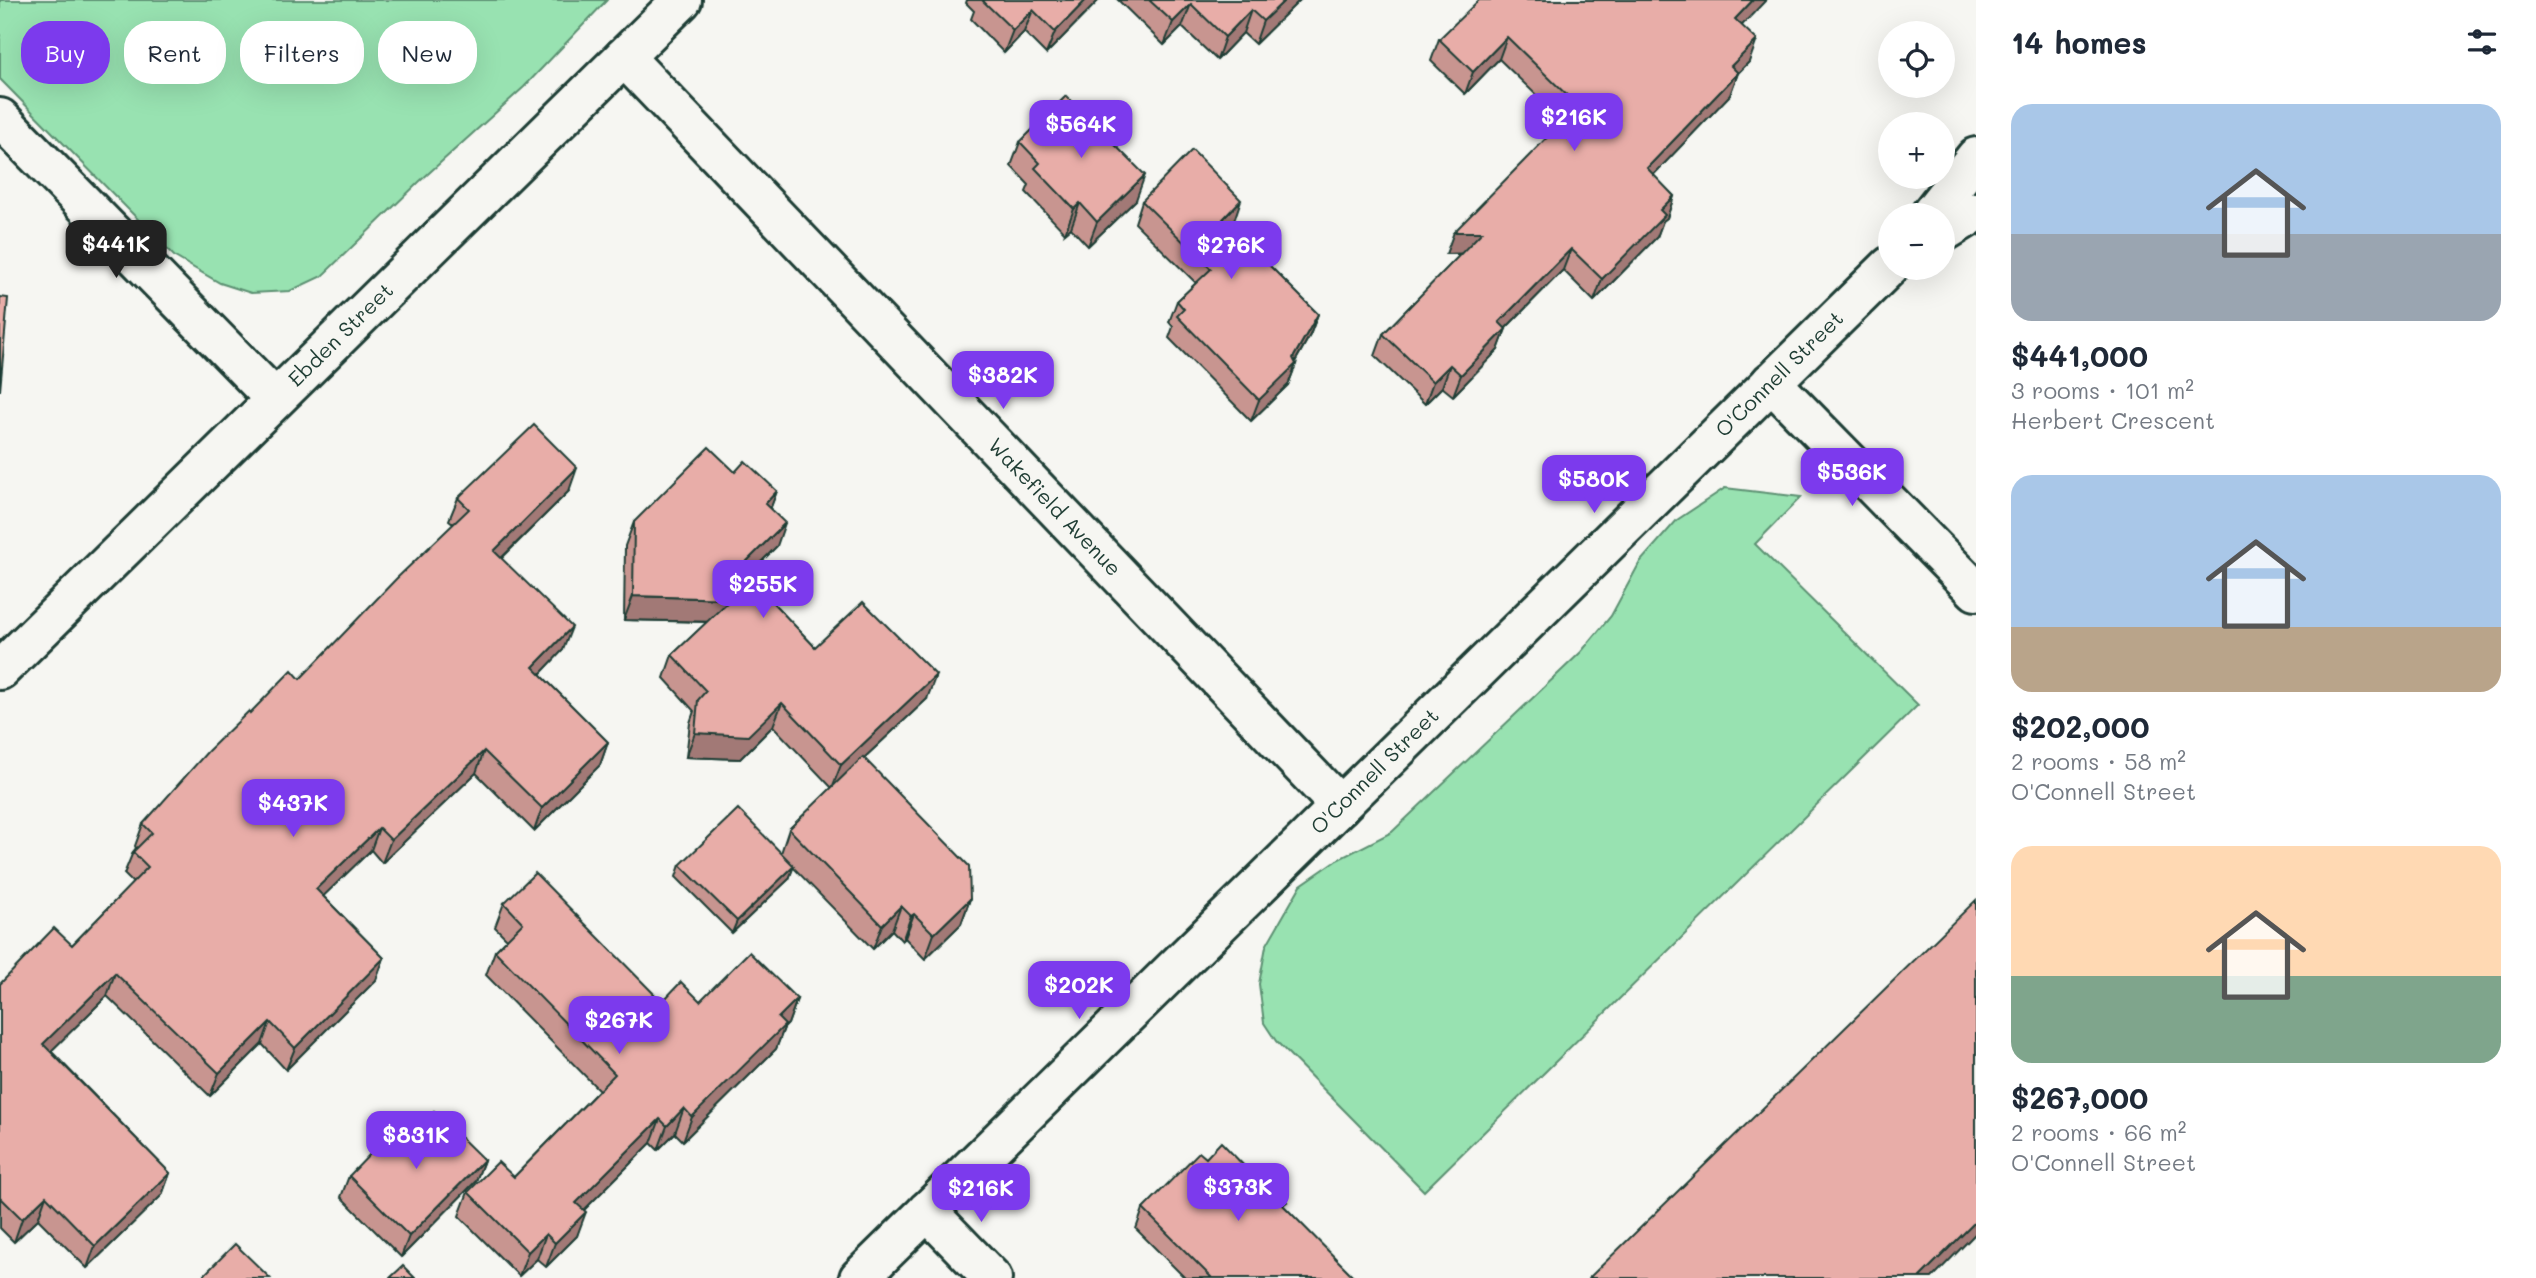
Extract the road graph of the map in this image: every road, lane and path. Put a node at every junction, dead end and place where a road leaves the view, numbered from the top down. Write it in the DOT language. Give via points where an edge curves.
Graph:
graph roads {
  1 [pos="682,0"];
  2 [pos="624,57"];
  3 [pos="0,118"];
  4 [pos="1976,156"];
  5 [pos="1939,203"];
  6 [pos="1976,212"];
  7 [pos="1955,225"];
  8 [pos="1878,278"];
  9 [pos="1771,382"];
  10 [pos="275,399"];
  11 [pos="1976,591"];
  12 [pos="0,670"];
  13 [pos="1340,806"];
  14 [pos="927,1211"];
  15 [pos="859,1278"];
  16 [pos="992,1278"];
  1 -- 2 [label="street, Ebden Street"];
  2 -- 10 [label="street, Ebden Street"];
  2 -- 13 [label="street, Wakefield Avenue"];
  3 -- 10 [label="street"];
  4 -- 5 [label="street"];
  6 -- 7 [label="street"];
  8 -- 9 [label="street, O'Connell Street"];
  9 -- 11 [label="street"];
  9 -- 13 [label="street, O'Connell Street"];
  10 -- 12 [label="street, Ebden Street"];
  13 -- 14 [label="street, O'Connell Street"];
  14 -- 15 [label="street, O'Connell Street"];
  14 -- 16 [label="street"];
}
